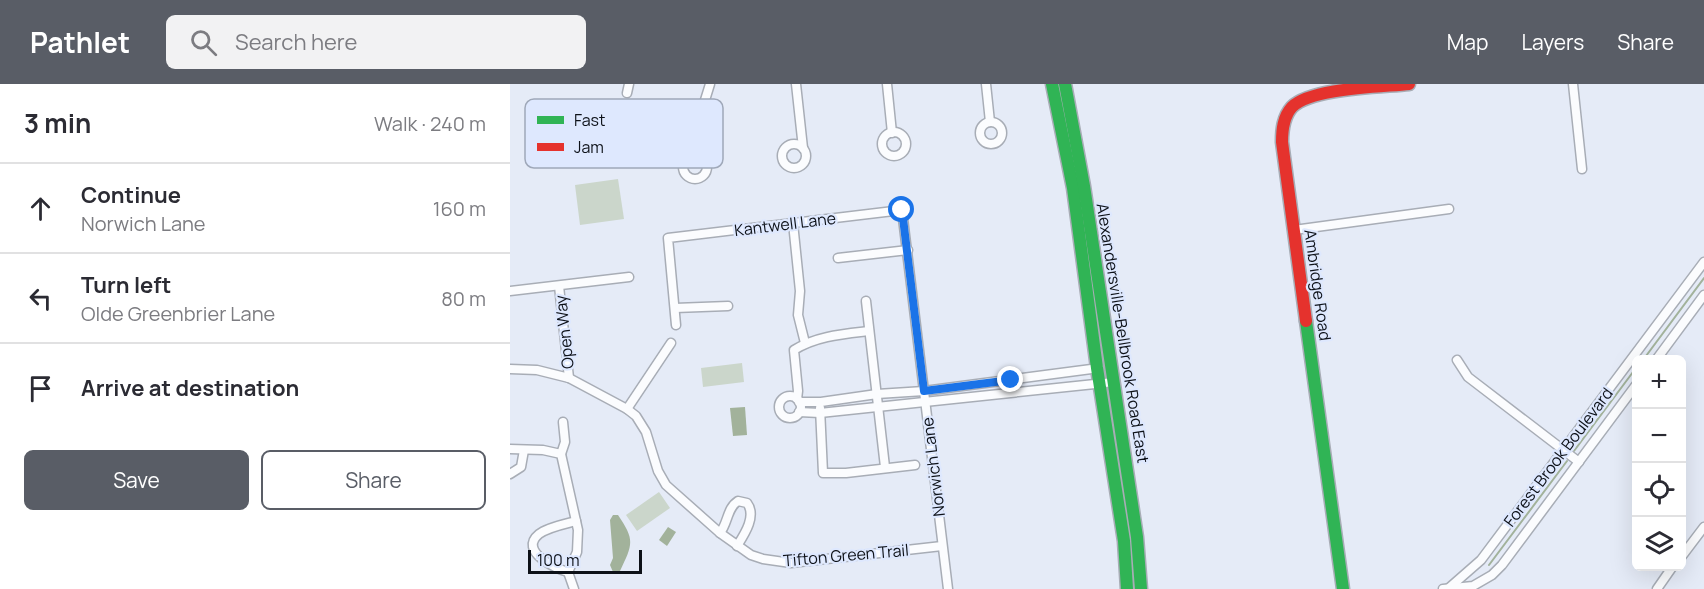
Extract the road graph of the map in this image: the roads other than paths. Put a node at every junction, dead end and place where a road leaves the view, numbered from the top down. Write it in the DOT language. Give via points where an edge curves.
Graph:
graph roads {
  1 [pos="710,84"];
  2 [pos="796,84"];
  3 [pos="886,84"];
  4 [pos="986,84"];
  5 [pos="1052,84"];
  6 [pos="1065,84"];
  7 [pos="1409,84"];
  8 [pos="1573,84"];
  9 [pos="705,99"];
  10 [pos="990,122"];
  11 [pos="892,133"];
  12 [pos="803,148"];
  13 [pos="1582,169"];
  14 [pos="1079,187"];
  15 [pos="901,206"];
  16 [pos="1449,209"];
  17 [pos="793,223"];
  18 [pos="1294,230"];
  19 [pos="908,250"];
  20 [pos="838,258"];
  21 [pos="1704,262"];
  22 [pos="629,277"];
  23 [pos="560,286"];
  24 [pos="510,291"];
  25 [pos="1704,295"];
  26 [pos="866,301"];
  27 [pos="728,306"];
  28 [pos="675,308"];
  29 [pos="676,325"];
  30 [pos="869,331"];
  31 [pos="805,343"];
  32 [pos="671,344"];
  33 [pos="1660,355"];
  34 [pos="1457,360"];
  35 [pos="1111,366"];
  36 [pos="1096,368"];
  37 [pos="510,369"];
  38 [pos="569,378"];
  39 [pos="1114,382"];
  40 [pos="1099,383"];
  41 [pos="1632,390"];
  42 [pos="924,391"];
  43 [pos="877,394"];
  44 [pos="798,400"];
  45 [pos="821,402"];
  46 [pos="925,402"];
  47 [pos="878,406"];
  48 [pos="627,409"];
  49 [pos="799,412"];
  50 [pos="820,413"];
  51 [pos="563,422"];
  52 [pos="510,449"];
  53 [pos="524,450"];
  54 [pos="1563,450"];
  55 [pos="561,454"];
  56 [pos="1579,462"];
  57 [pos="915,465"];
  58 [pos="885,467"];
  59 [pos="510,474"];
  60 [pos="576,520"];
  61 [pos="1704,527"];
  62 [pos="720,533"];
  63 [pos="736,546"];
  64 [pos="942,546"];
  65 [pos="1686,551"];
  66 [pos="1671,571"];
  67 [pos="568,572"];
  68 [pos="574,589"];
  69 [pos="948,589"];
  70 [pos="1127,589"];
  71 [pos="1141,589"];
  72 [pos="1343,589"];
  73 [pos="1446,589"];
  74 [pos="1657,589"];
  1 -- 9 [label="street"];
  2 -- 12 [label="street"];
  3 -- 11 [label="street"];
  4 -- 10 [label="street"];
  5 -- 14 [label="main road, Alexandersville-Bellbrook Road East"];
  6 -- 14 [label="main road, Alexandersville-Bellbrook Road East"];
  7 -- 18 [label="main road, Ambridge Road" via="1313,95 1288,112 1281,135"];
  8 -- 13 [label="street"];
  14 -- 35 [label="main road, Alexandersville-Bellbrook Road East"];
  14 -- 36 [label="main road, Alexandersville-Bellbrook Road East"];
  15 -- 17 [label="street, Kantwell Lane"];
  15 -- 19 [label="street, Norwich Lane"];
  16 -- 18 [label="street"];
  17 -- 28 [label="street, Kantwell Lane" via="668,238"];
  17 -- 31 [label="street" via="799,323"];
  18 -- 72 [label="main road, Ambridge Road"];
  19 -- 20 [label="street"];
  19 -- 42 [label="street, Norwich Lane"];
  21 -- 54 [label="street, Forest Brook Boulevard"];
  22 -- 23 [label="street"];
  23 -- 24 [label="street"];
  23 -- 38 [label="street, Open Way"];
  25 -- 33 [label="street"];
  26 -- 30 [label="street"];
  27 -- 28 [label="street"];
  28 -- 29 [label="street"];
  30 -- 31 [label="street"];
  30 -- 43 [label="street"];
  31 -- 44 [label="street" via="793,353"];
  32 -- 48 [label="street"];
  34 -- 54 [label="street" via="1468,377"];
  35 -- 36 [label="street"];
  35 -- 39 [label="main road, Alexandersville-Bellbrook Road East"];
  36 -- 40 [label="main road, Alexandersville-Bellbrook Road East"];
  36 -- 42 [label="street"];
  37 -- 38 [label="street, Tifton Green Trail" via="537,370"];
  38 -- 48 [label="street, Tifton Green Trail"];
  39 -- 40 [label="street"];
  39 -- 71 [label="main road, Alexandersville-Bellbrook Road East"];
  40 -- 46 [label="street"];
  40 -- 70 [label="main road, Alexandersville-Bellbrook Road East" via="1124,540"];
  41 -- 56 [label="street, Forest Brook Boulevard"];
  42 -- 43 [label="street"];
  42 -- 46 [label="street, Norwich Lane"];
  43 -- 45 [label="street"];
  43 -- 47 [label="street"];
  44 -- 45 [label="street"];
  44 -- 49 [label="street"];
  44 -- 49 [label="street" via="784,398 780,411 791,418"];
  45 -- 50 [label="street"];
  46 -- 47 [label="street"];
  46 -- 64 [label="street, Norwich Lane"];
  47 -- 50 [label="street"];
  47 -- 58 [label="street"];
  48 -- 62 [label="street, Tifton Green Trail" via="646,432 657,471 666,485"];
  49 -- 50 [label="street"];
  50 -- 58 [label="street" via="823,473"];
  51 -- 55 [label="street" via="565,442"];
  52 -- 53 [label="street"];
  53 -- 55 [label="street"];
  53 -- 59 [label="street" via="521,466"];
  54 -- 56 [label="street"];
  54 -- 73 [label="street, Forest Brook Boulevard" via="1481,560"];
  55 -- 60 [label="street"];
  56 -- 73 [label="street, Forest Brook Boulevard" via="1492,575 1473,586"];
  57 -- 58 [label="street"];
  60 -- 67 [label="street" via="578,543"];
  60 -- 67 [label="street" via="541,533 534,544 540,558"];
  61 -- 65 [label="street"];
  62 -- 63 [label="street, Tifton Green Trail"];
  62 -- 63 [label="street" via="734,503 747,503 748,524"];
  63 -- 64 [label="street, Tifton Green Trail" via="763,559 791,563"];
  64 -- 69 [label="street, Norwich Lane"];
  66 -- 74 [label="street"];
  67 -- 68 [label="street"];
}
